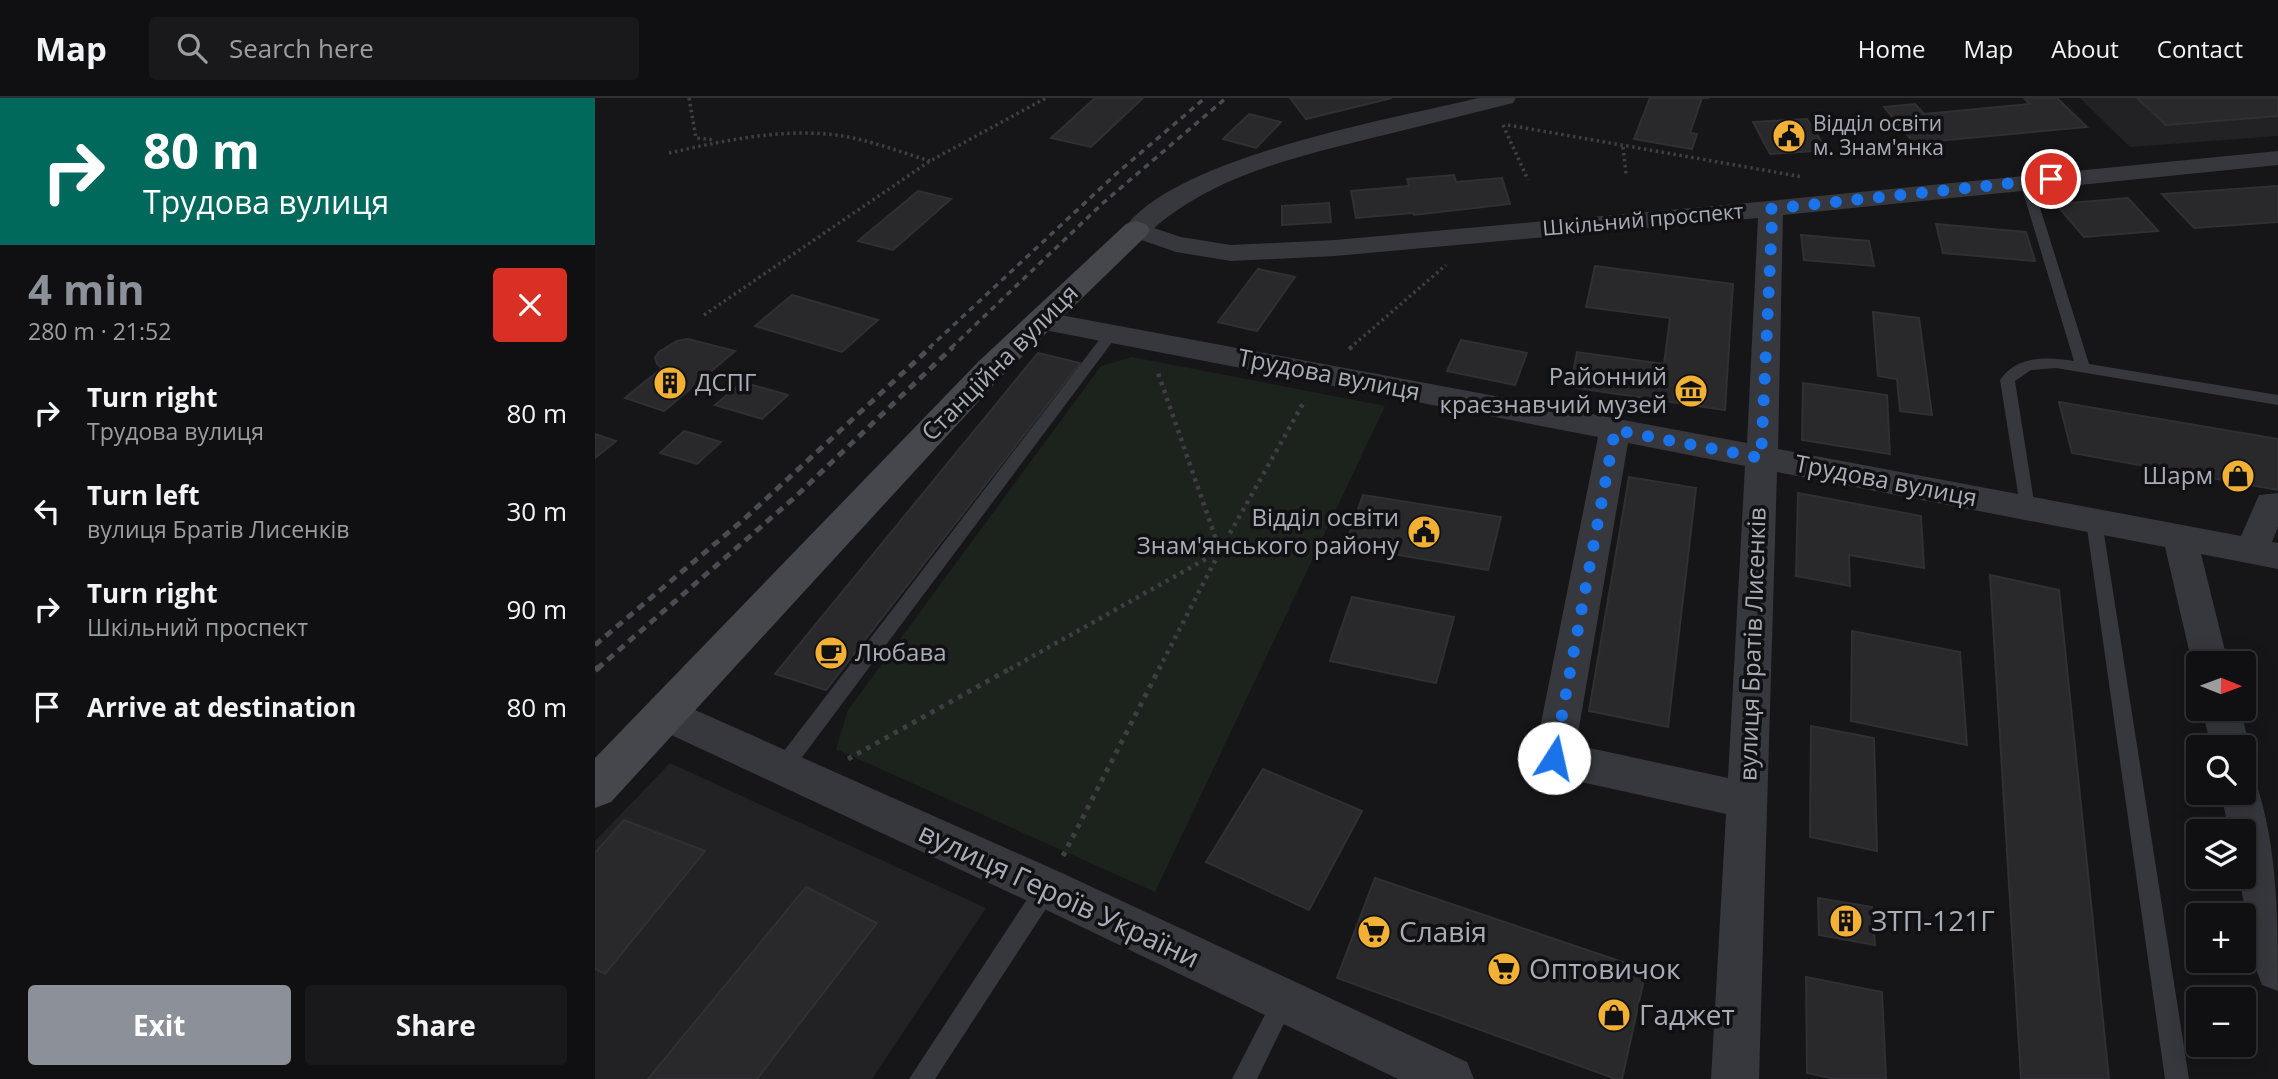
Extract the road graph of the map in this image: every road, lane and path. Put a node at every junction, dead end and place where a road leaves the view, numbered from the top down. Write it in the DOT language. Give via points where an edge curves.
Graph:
graph roads {
  1 [pos="689,98"];
  2 [pos="1046,98"];
  3 [pos="1505,98"];
  4 [pos="1494,122"];
  5 [pos="1502,124"];
  6 [pos="719,141"];
  7 [pos="1623,147"];
  8 [pos="669,153"];
  9 [pos="2278,158"];
  10 [pos="930,162"];
  11 [pos="1626,173"];
  12 [pos="1811,178"];
  13 [pos="1528,180"];
  14 [pos="2026,182"];
  15 [pos="1769,209"];
  16 [pos="1136,230"];
  17 [pos="1455,257"];
  18 [pos="704,315"];
  19 [pos="1039,320"];
  20 [pos="1111,334"];
  21 [pos="1147,341"];
  22 [pos="2083,367"];
  23 [pos="1320,374"];
  24 [pos="2278,400"];
  25 [pos="1615,430"];
  26 [pos="1761,458"];
  27 [pos="2278,505"];
  28 [pos="2027,508"];
  29 [pos="2094,521"];
  30 [pos="2180,538"];
  31 [pos="1220,551"];
  32 [pos="2265,554"];
  33 [pos="2207,651"];
  34 [pos="666,714"];
  35 [pos="797,773"];
  36 [pos="595,788"];
  37 [pos="1746,800"];
  38 [pos="2244,805"];
  39 [pos="1047,888"];
  40 [pos="2278,969"];
  41 [pos="1284,1001"];
  42 [pos="921,1079"];
  43 [pos="1244,1079"];
  44 [pos="1450,1079"];
  45 [pos="1735,1079"];
  46 [pos="2177,1079"];
  1 -- 6 [label="path" via="697,138"];
  2 -- 10 [label="path"];
  3 -- 16 [label="street, Станційна вулиця" via="1287,152 1237,169 1166,205"];
  4 -- 5 [label="path"];
  5 -- 7 [label="path"];
  5 -- 13 [label="path"];
  6 -- 8 [label="path"];
  6 -- 10 [label="path" via="769,134 838,135"];
  7 -- 11 [label="path"];
  7 -- 12 [label="path"];
  9 -- 14 [label="street, Шкільний проспект"];
  10 -- 18 [label="path"];
  14 -- 15 [label="street, Шкільний проспект"];
  14 -- 22 [label="lane"];
  15 -- 16 [label="street, Шкільний проспект" via="1231,253 1176,244"];
  15 -- 26 [label="street, вулиця Братів Лисенків"];
  16 -- 19 [label="street, Станційна вулиця"];
  17 -- 23 [label="path"];
  19 -- 20 [label="street, Трудова вулиця"];
  19 -- 34 [label="street, Станційна вулиця"];
  20 -- 21 [label="street, Трудова вулиця"];
  20 -- 35 [label="lane"];
  21 -- 23 [label="street, Трудова вулиця"];
  21 -- 31 [label="path"];
  22 -- 24 [label="lane"];
  22 -- 28 [label="lane" via="2034,363 2016,368 2007,380"];
  23 -- 25 [label="street, Трудова вулиця"];
  23 -- 31 [label="path"];
  25 -- 26 [label="street, Трудова вулиця"];
  25 -- 37 [label="street" via="1554,758"];
  26 -- 28 [label="street, Трудова вулиця"];
  26 -- 37 [label="street, вулиця Братів Лисенків"];
  27 -- 32 [label="street" via="2271,504"];
  28 -- 29 [label="street, Трудова вулиця"];
  29 -- 30 [label="street, Трудова вулиця"];
  29 -- 46 [label="lane"];
  30 -- 32 [label="street, Трудова вулиця"];
  30 -- 33 [label="street"];
  31 -- 35 [label="path"];
  31 -- 39 [label="path"];
  34 -- 35 [label="street, вулиця Героїв України"];
  34 -- 36 [label="street, Станційна вулиця"];
  35 -- 39 [label="street, вулиця Героїв України"];
  37 -- 45 [label="street, вулиця Братів Лисенків"];
  38 -- 40 [label="street"];
  39 -- 41 [label="street, вулиця Героїв України"];
  39 -- 42 [label="lane"];
  41 -- 43 [label="lane"];
  41 -- 44 [label="street, вулиця Героїв України"];
}
